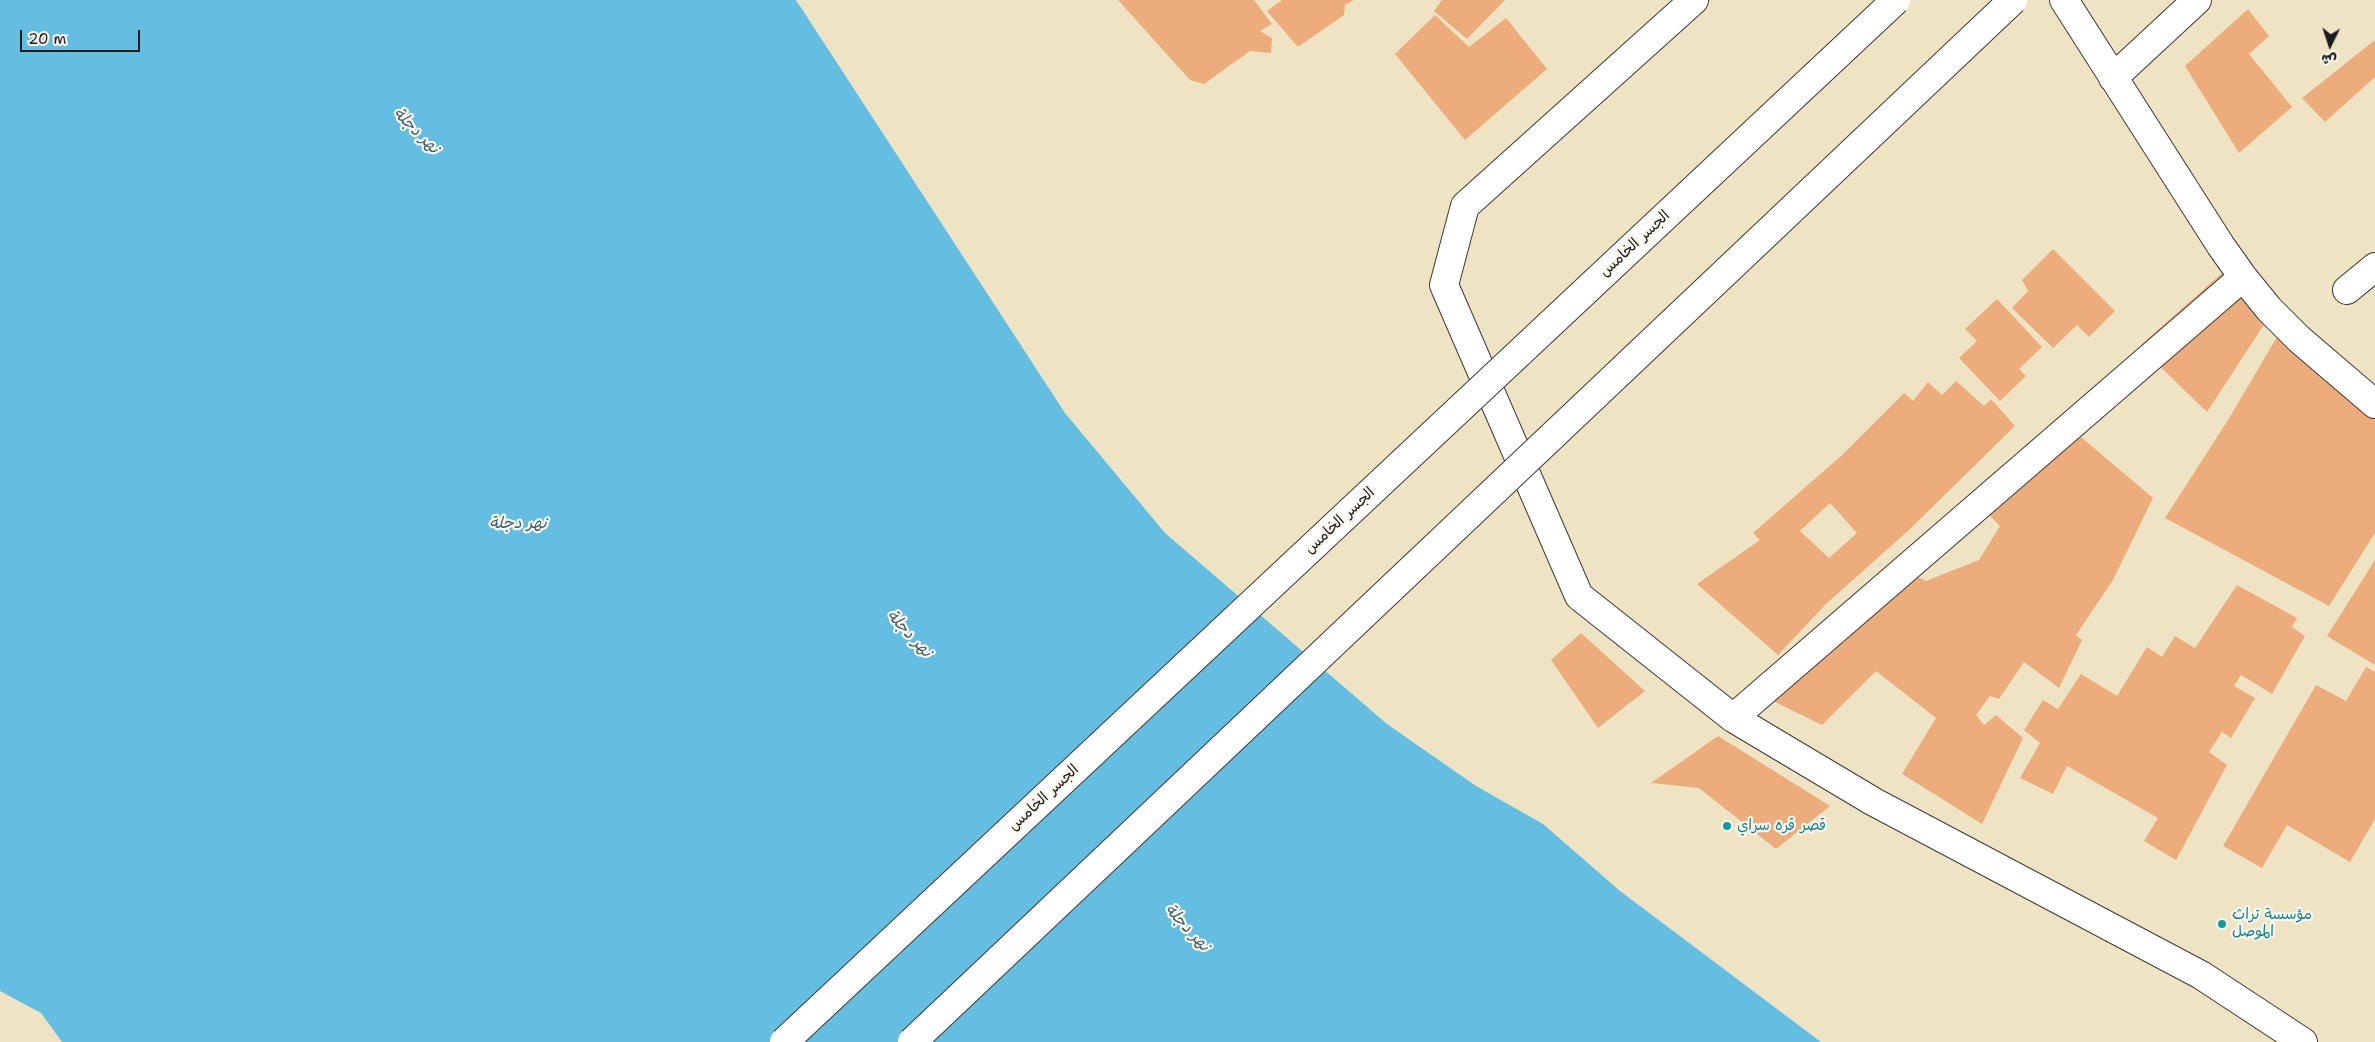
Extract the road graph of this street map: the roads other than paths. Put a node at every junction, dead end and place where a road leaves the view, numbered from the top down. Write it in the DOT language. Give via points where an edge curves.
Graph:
graph roads {
  1 [pos="1694,0"];
  2 [pos="1896,0"];
  3 [pos="2013,0"];
  4 [pos="2064,0"];
  5 [pos="2197,0"];
  6 [pos="2113,78"];
  7 [pos="2375,266"];
  8 [pos="2243,277"];
  9 [pos="2347,290"];
  10 [pos="2375,404"];
  11 [pos="1733,718"];
  12 [pos="784,1042"];
  13 [pos="912,1042"];
  14 [pos="2304,1042"];
  1 -- 11 [label="main road" via="1465,206 1444,285 1579,596"];
  2 -- 12 [label="main road, الجسر الخامس, bridge"];
  3 -- 13 [label="main road, bridge"];
  4 -- 6 [label="main road"];
  5 -- 6 [label="main road"];
  6 -- 8 [label="main road"];
  7 -- 9 [label="main road"];
  8 -- 10 [label="main road" via="2299,339"];
  8 -- 11 [label="main road"];
  11 -- 14 [label="main road" via="1874,802 2201,975"];
}
